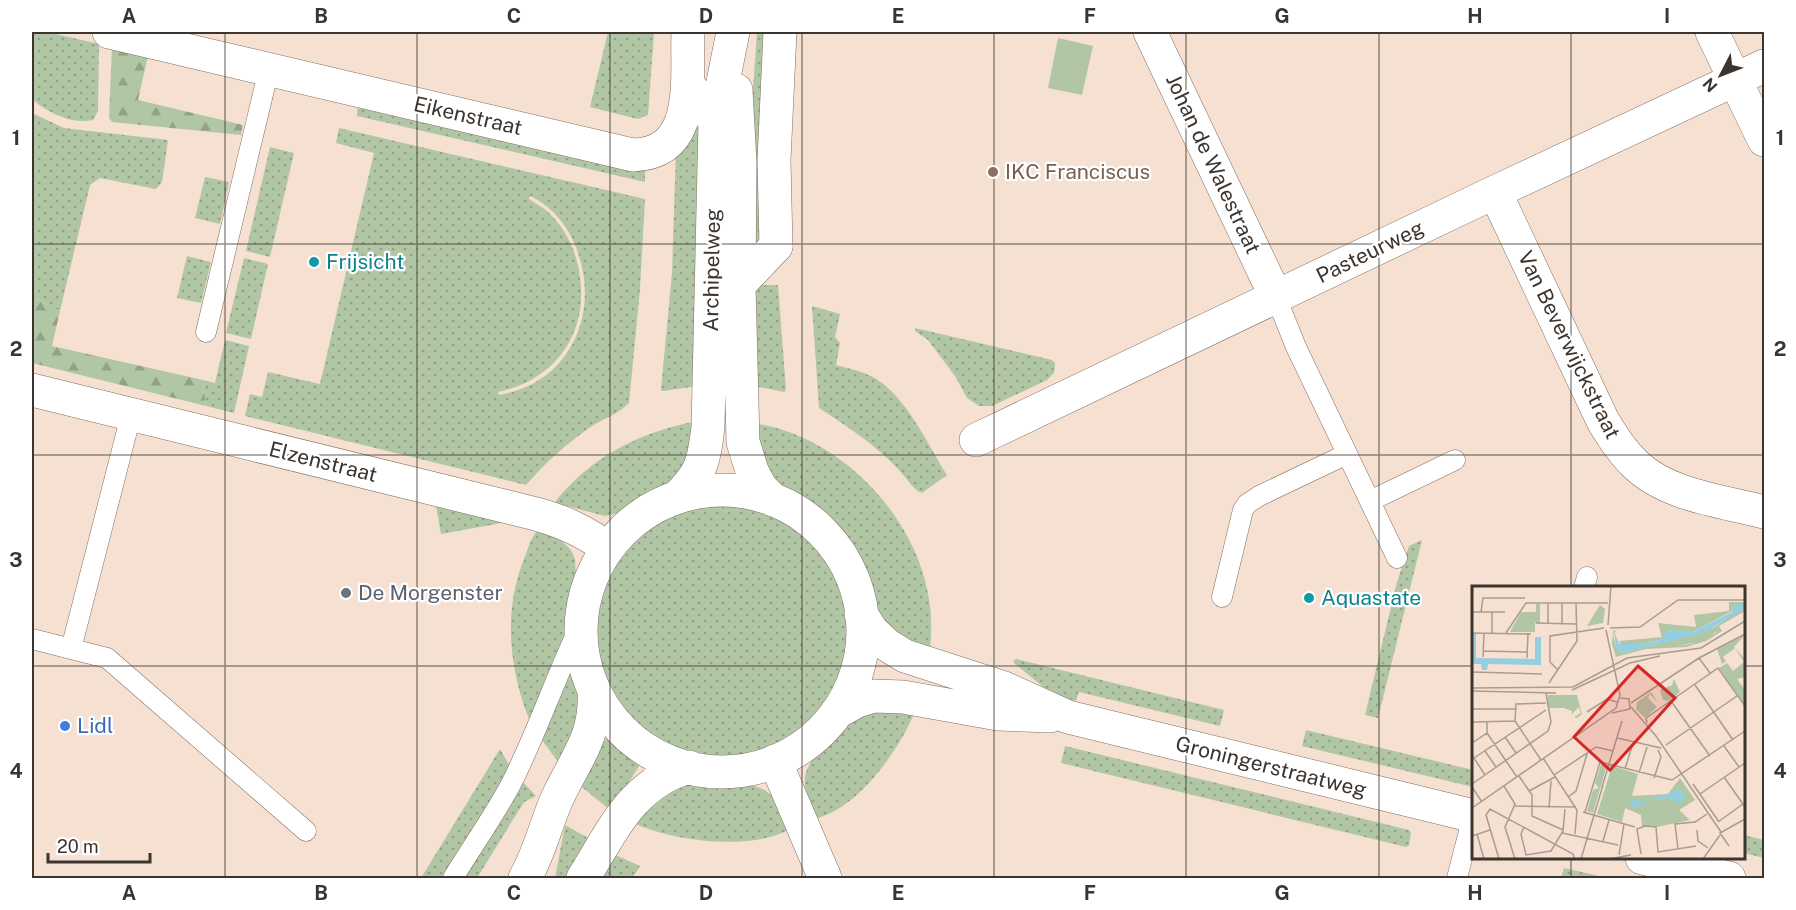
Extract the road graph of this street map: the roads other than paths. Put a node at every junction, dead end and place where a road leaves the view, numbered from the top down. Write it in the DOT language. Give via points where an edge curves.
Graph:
graph roads {
  1 [pos="109,32"];
  2 [pos="688,32"];
  3 [pos="780,32"];
  4 [pos="1150,32"];
  5 [pos="1712,32"];
  6 [pos="733,33"];
  7 [pos="260,67"];
  8 [pos="1750,73"];
  9 [pos="688,84"];
  10 [pos="715,122"];
  11 [pos="1764,140"];
  12 [pos="1496,192"];
  13 [pos="739,285"];
  14 [pos="1276,297"];
  15 [pos="206,332"];
  16 [pos="32,390"];
  17 [pos="131,414"];
  18 [pos="976,440"];
  19 [pos="1347,454"];
  20 [pos="1455,460"];
  21 [pos="676,498"];
  22 [pos="773,500"];
  23 [pos="1370,501"];
  24 [pos="1764,512"];
  25 [pos="608,548"];
  26 [pos="1397,558"];
  27 [pos="1222,597"];
  28 [pos="861,614"];
  29 [pos="582,622"];
  30 [pos="32,639"];
  31 [pos="71,649"];
  32 [pos="594,690"];
  33 [pos="836,713"];
  34 [pos="1068,717"];
  35 [pos="775,761"];
  36 [pos="689,767"];
  37 [pos="1472,816"];
  38 [pos="1472,820"];
  39 [pos="306,831"];
  40 [pos="1646,859"];
  41 [pos="453,879"];
  42 [pos="525,879"];
  43 [pos="583,879"];
  44 [pos="825,879"];
  45 [pos="1457,879"];
  46 [pos="1728,879"];
  1 -- 7 [label="street, Eikenstraat"];
  2 -- 9 [label="street"];
  3 -- 13 [label="street" via="774,160 776,246"];
  4 -- 14 [label="street, Johan de Walestraat"];
  5 -- 8 [label="street"];
  6 -- 10 [label="street, Archipelweg"];
  6 -- 13 [label="street, Archipelweg" via="740,164"];
  7 -- 9 [label="street, Eikenstraat" via="633,155 655,152 675,136 682,122"];
  7 -- 15 [label="lane"];
  8 -- 11 [label="street"];
  8 -- 12 [label="street, Pasteurweg"];
  9 -- 10 [label="street"];
  10 -- 21 [label="street, Archipelweg" via="708,428 699,471"];
  12 -- 14 [label="street, Pasteurweg"];
  12 -- 24 [label="street, Van Beverwijckstraat" via="1618,446 1656,481"];
  13 -- 22 [label="street, Archipelweg" via="743,442 752,471"];
  14 -- 18 [label="street, Pasteurweg"];
  14 -- 19 [label="lane"];
  16 -- 17 [label="street, Elzenstraat"];
  17 -- 25 [label="street, Elzenstraat" via="566,523"];
  17 -- 31 [label="lane"];
  19 -- 23 [label="lane"];
  19 -- 27 [label="lane" via="1247,504"];
  20 -- 23 [label="lane"];
  21 -- 22 [label="street" via="699,491 733,490"];
  21 -- 25 [label="street" via="637,518"];
  22 -- 28 [label="street" via="797,512 823,533 844,560 858,592"];
  23 -- 26 [label="lane"];
  25 -- 29 [label="street" via="594,570 583,602"];
  28 -- 33 [label="street" via="860,659 849,692"];
  28 -- 34 [label="street, Groningerstraatweg" via="872,631 905,656 1004,688"];
  29 -- 32 [label="street" via="580,636"];
  29 -- 41 [label="lane" via="511,785"];
  30 -- 31 [label="lane"];
  31 -- 39 [label="lane" via="106,658"];
  32 -- 36 [label="street" via="620,728 637,743 677,765"];
  32 -- 42 [label="street" via="596,708 584,748 556,802"];
  33 -- 34 [label="street, Groningerstraatweg" via="874,696 903,697 998,714"];
  33 -- 35 [label="street" via="807,744"];
  34 -- 37 [label="street, Groningerstraatweg"];
  35 -- 36 [label="street" via="744,770"];
  35 -- 44 [label="street"];
  36 -- 43 [label="street" via="661,778 631,803"];
  38 -- 45 [label="lane"];
  40 -- 46 [label="street"];
}
